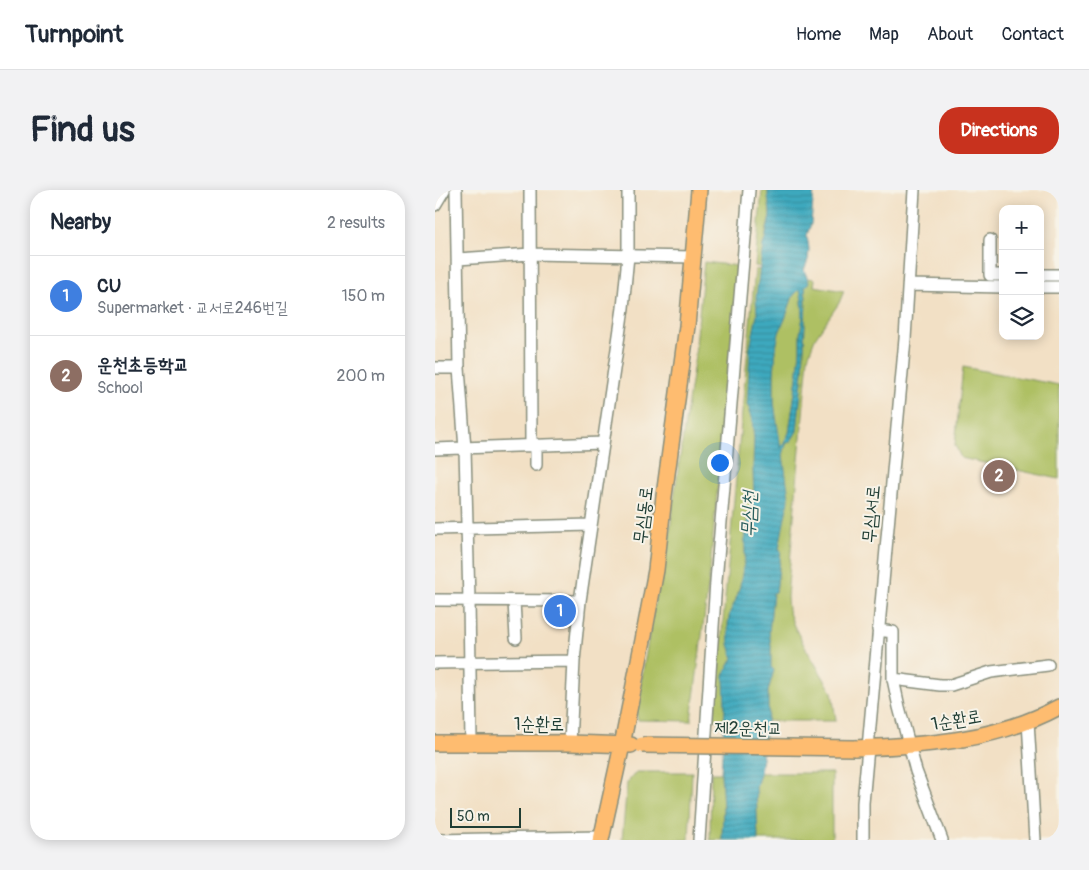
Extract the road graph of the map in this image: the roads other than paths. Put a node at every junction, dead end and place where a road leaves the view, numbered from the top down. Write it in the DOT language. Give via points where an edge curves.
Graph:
graph roads {
  1 [pos="444,190"];
  2 [pos="456,190"];
  3 [pos="530,190"];
  4 [pos="628,190"];
  5 [pos="699,190"];
  6 [pos="749,190"];
  7 [pos="914,190"];
  8 [pos="435,204"];
  9 [pos="990,240"];
  10 [pos="530,254"];
  11 [pos="628,256"];
  12 [pos="694,257"];
  13 [pos="458,259"];
  14 [pos="999,275"];
  15 [pos="1044,275"];
  16 [pos="1059,275"];
  17 [pos="909,285"];
  18 [pos="999,287"];
  19 [pos="1044,287"];
  20 [pos="1059,287"];
  21 [pos="435,368"];
  22 [pos="459,368"];
  23 [pos="603,443"];
  24 [pos="534,445"];
  25 [pos="435,449"];
  26 [pos="465,449"];
  27 [pos="536,465"];
  28 [pos="591,525"];
  29 [pos="435,529"];
  30 [pos="466,529"];
  31 [pos="435,600"];
  32 [pos="469,600"];
  33 [pos="514,601"];
  34 [pos="580,601"];
  35 [pos="878,630"];
  36 [pos="516,638"];
  37 [pos="574,661"];
  38 [pos="469,662"];
  39 [pos="435,663"];
  40 [pos="1048,665"];
  41 [pos="893,679"];
  42 [pos="1059,707"];
  43 [pos="1028,721"];
  44 [pos="435,743"];
  45 [pos="471,743"];
  46 [pos="570,743"];
  47 [pos="622,745"];
  48 [pos="642,745"];
  49 [pos="909,746"];
  50 [pos="861,747"];
  51 [pos="601,838"];
  52 [pos="435,840"];
  53 [pos="699,840"];
  54 [pos="863,840"];
  55 [pos="943,840"];
  56 [pos="1035,840"];
  1 -- 8 [label="street"];
  2 -- 13 [label="street"];
  3 -- 10 [label="street"];
  4 -- 11 [label="street"];
  5 -- 12 [label="main road, 무심동로"];
  6 -- 53 [label="street" via="716,581"];
  7 -- 17 [label="street, 무심서로"];
  9 -- 14 [label="street" via="990,275"];
  10 -- 11 [label="street"];
  10 -- 13 [label="street"];
  10 -- 24 [label="street"];
  11 -- 12 [label="street"];
  11 -- 23 [label="street"];
  12 -- 47 [label="main road, 무심동로" via="656,570"];
  13 -- 22 [label="street"];
  15 -- 16 [label="street"];
  17 -- 18 [label="street"];
  17 -- 35 [label="street, 무심서로"];
  19 -- 20 [label="street"];
  21 -- 22 [label="street"];
  22 -- 26 [label="street"];
  23 -- 24 [label="street"];
  23 -- 28 [label="street"];
  24 -- 26 [label="street"];
  24 -- 27 [label="street"];
  25 -- 26 [label="street"];
  26 -- 30 [label="street"];
  28 -- 30 [label="street"];
  28 -- 34 [label="street"];
  29 -- 30 [label="street"];
  30 -- 32 [label="street"];
  31 -- 32 [label="street"];
  32 -- 33 [label="street"];
  32 -- 38 [label="street"];
  33 -- 34 [label="street"];
  33 -- 36 [label="street"];
  34 -- 37 [label="street"];
  35 -- 41 [label="street" via="893,632"];
  35 -- 50 [label="street, 무심서로"];
  37 -- 38 [label="street"];
  37 -- 46 [label="street"];
  38 -- 39 [label="street"];
  38 -- 45 [label="street"];
  40 -- 41 [label="street" via="991,672 951,685"];
  41 -- 49 [label="street"];
  42 -- 43 [label="main road, 1순환로"];
  43 -- 49 [label="main road, 1순환로" via="948,742"];
  43 -- 56 [label="street"];
  44 -- 45 [label="main road, 1순환로"];
  45 -- 46 [label="main road, 1순환로"];
  46 -- 47 [label="main road, 1순환로"];
  47 -- 48 [label="main road, 1순환로"];
  47 -- 51 [label="main road, 무심동로"];
  48 -- 50 [label="main road, 제2운천교, bridge"];
  49 -- 50 [label="main road, 1순환로"];
  49 -- 55 [label="street"];
  50 -- 54 [label="street, 무심서로"];
  51 -- 52 [label="street"];
}
